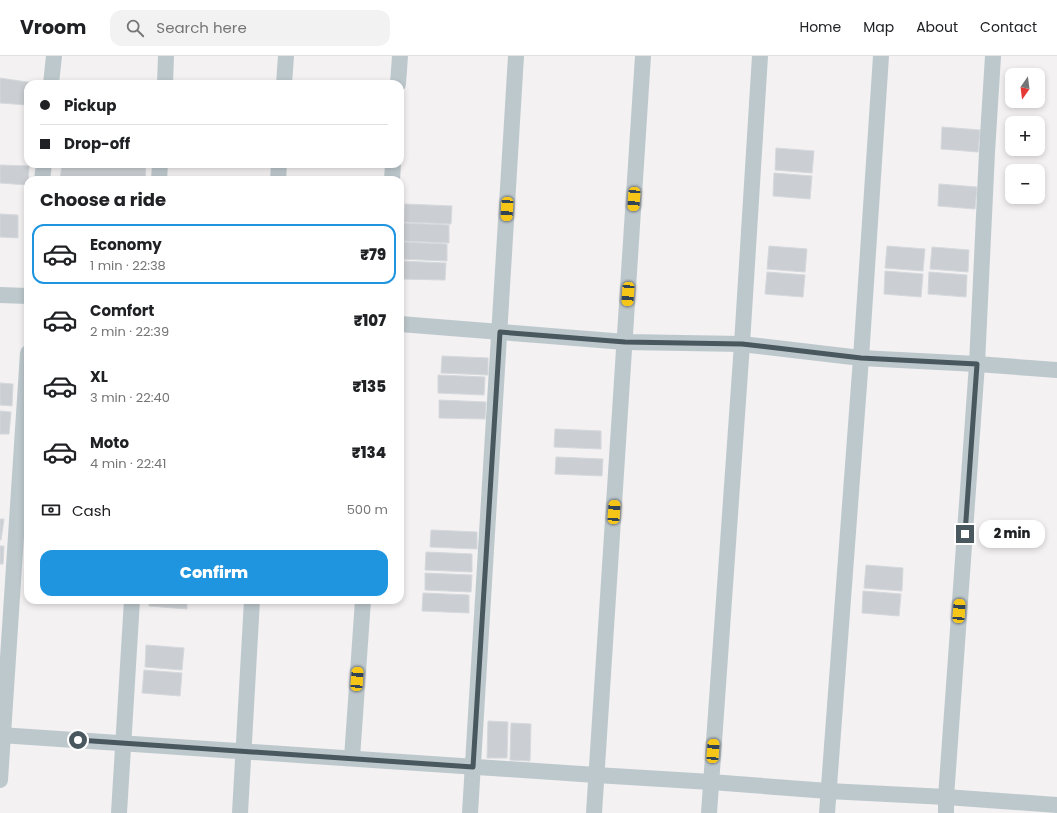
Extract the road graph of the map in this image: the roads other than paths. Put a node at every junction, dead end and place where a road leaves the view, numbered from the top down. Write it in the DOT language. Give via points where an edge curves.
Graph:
graph roads {
  1 [pos="54,56"];
  2 [pos="166,56"];
  3 [pos="286,56"];
  4 [pos="400,56"];
  5 [pos="516,56"];
  6 [pos="644,56"];
  7 [pos="760,56"];
  8 [pos="881,56"];
  9 [pos="992,56"];
  10 [pos="51,80"];
  11 [pos="165,80"];
  12 [pos="284,80"];
  13 [pos="398,80"];
  14 [pos="0,295"];
  15 [pos="24,296"];
  16 [pos="404,324"];
  17 [pos="500,332"];
  18 [pos="625,342"];
  19 [pos="742,344"];
  20 [pos="861,358"];
  21 [pos="977,364"];
  22 [pos="1057,370"];
  23 [pos="24,410"];
  24 [pos="132,604"];
  25 [pos="252,604"];
  26 [pos="363,604"];
  27 [pos="1,735"];
  28 [pos="123,743"];
  29 [pos="244,751"];
  30 [pos="352,758"];
  31 [pos="473,767"];
  32 [pos="596,775"];
  33 [pos="0,780"];
  34 [pos="711,782"];
  35 [pos="828,791"];
  36 [pos="946,797"];
  37 [pos="1057,805"];
  38 [pos="119,813"];
  39 [pos="240,813"];
  40 [pos="470,813"];
  41 [pos="594,813"];
  42 [pos="709,813"];
  43 [pos="827,813"];
  44 [pos="946,813"];
  1 -- 10 [label="street"];
  2 -- 11 [label="street"];
  3 -- 12 [label="street"];
  4 -- 13 [label="street"];
  5 -- 17 [label="street"];
  6 -- 18 [label="street"];
  7 -- 19 [label="street"];
  8 -- 20 [label="street"];
  9 -- 21 [label="street"];
  14 -- 15 [label="street"];
  16 -- 17 [label="street"];
  17 -- 18 [label="street"];
  17 -- 31 [label="street"];
  18 -- 19 [label="street"];
  18 -- 32 [label="street"];
  19 -- 20 [label="street"];
  19 -- 34 [label="street"];
  20 -- 21 [label="street"];
  20 -- 35 [label="street"];
  21 -- 22 [label="street"];
  21 -- 36 [label="street"];
  23 -- 27 [label="street"];
  24 -- 28 [label="street"];
  25 -- 29 [label="street"];
  26 -- 30 [label="street"];
  27 -- 28 [label="street"];
  27 -- 33 [label="street"];
  28 -- 29 [label="street"];
  28 -- 38 [label="street"];
  29 -- 30 [label="street"];
  29 -- 39 [label="street"];
  30 -- 31 [label="street"];
  31 -- 32 [label="street"];
  31 -- 40 [label="street"];
  32 -- 34 [label="street"];
  32 -- 41 [label="street"];
  34 -- 35 [label="street"];
  34 -- 42 [label="street"];
  35 -- 36 [label="street"];
  35 -- 43 [label="street"];
  36 -- 37 [label="street"];
  36 -- 44 [label="street"];
}
